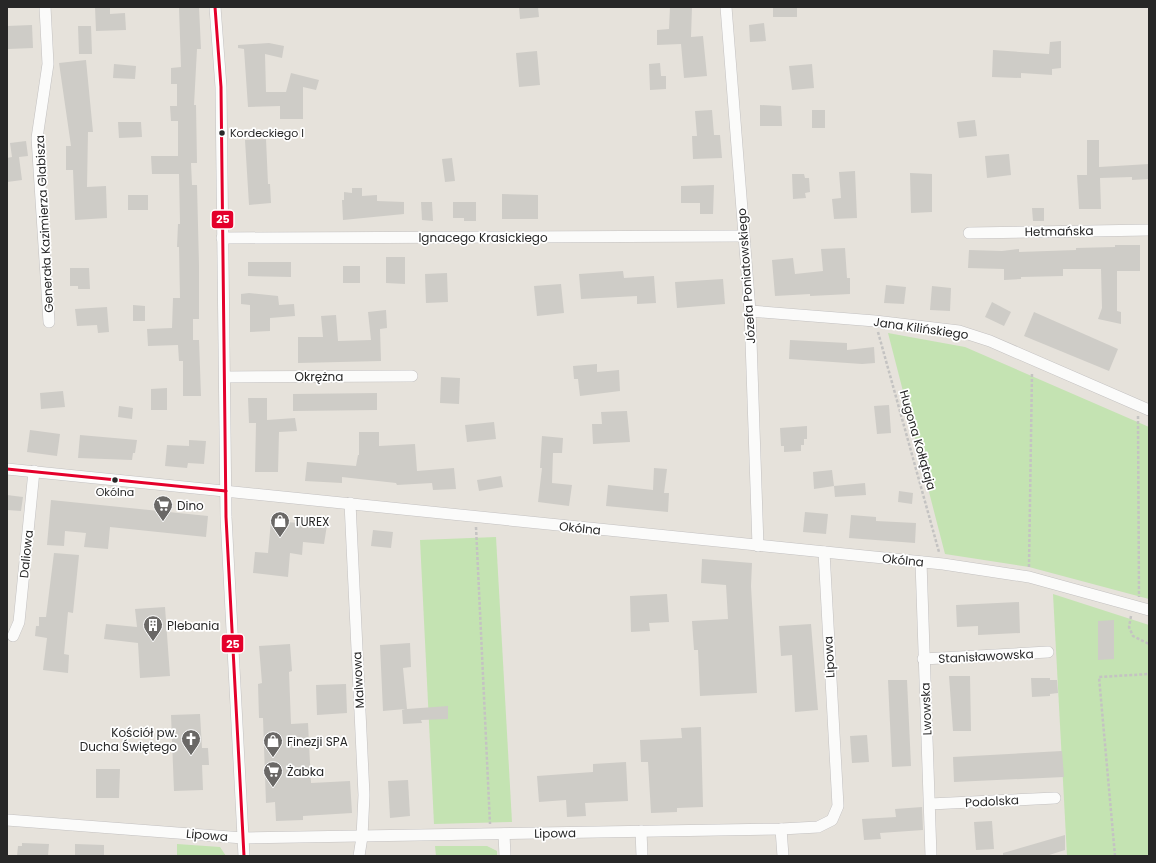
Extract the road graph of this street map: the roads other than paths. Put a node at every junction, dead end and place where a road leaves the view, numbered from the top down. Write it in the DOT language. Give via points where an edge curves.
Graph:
graph roads {
  1 [pos="45,7"];
  2 [pos="215,7"];
  3 [pos="726,7"];
  4 [pos="1149,230"];
  5 [pos="968,233"];
  6 [pos="743,236"];
  7 [pos="222,238"];
  8 [pos="750,311"];
  9 [pos="49,322"];
  10 [pos="412,376"];
  11 [pos="225,377"];
  12 [pos="1149,410"];
  13 [pos="7,469"];
  14 [pos="34,472"];
  15 [pos="226,491"];
  16 [pos="350,503"];
  17 [pos="758,546"];
  18 [pos="824,552"];
  19 [pos="921,562"];
  20 [pos="1149,610"];
  21 [pos="13,636"];
  22 [pos="1048,652"];
  23 [pos="923,659"];
  24 [pos="1055,798"];
  25 [pos="930,804"];
  26 [pos="7,820"];
  27 [pos="781,829"];
  28 [pos="641,831"];
  29 [pos="504,834"];
  30 [pos="362,837"];
  31 [pos="243,838"];
  32 [pos="244,856"];
  33 [pos="359,856"];
  34 [pos="505,856"];
  35 [pos="642,856"];
  36 [pos="783,856"];
  37 [pos="931,856"];
  1 -- 9 [label="street, Generała Kazimierza Glabisza" via="48,64 37,138"];
  2 -- 7 [label="street" via="221,87"];
  3 -- 6 [label="street, Józefa Poniatowskiego"];
  4 -- 5 [label="street, Hetmańska"];
  6 -- 7 [label="street, Ignacego Krasickiego"];
  6 -- 8 [label="street, Józefa Poniatowskiego"];
  7 -- 11 [label="street"];
  8 -- 12 [label="street, Jana Kilińskiego" via="875,320 959,331 990,341"];
  8 -- 17 [label="street, Józefa Poniatowskiego"];
  10 -- 11 [label="street, Okrężna"];
  11 -- 15 [label="street"];
  13 -- 14 [label="street, Okólna"];
  14 -- 15 [label="street, Okólna"];
  14 -- 21 [label="street, Daliowa" via="19,622"];
  15 -- 16 [label="street, Okólna"];
  15 -- 31 [label="street"];
  16 -- 17 [label="street, Okólna"];
  16 -- 30 [label="street, Malwowa" via="364,795"];
  17 -- 18 [label="street, Okólna"];
  18 -- 19 [label="street, Okólna"];
  18 -- 27 [label="street, Lipowa" via="838,806 832,820 818,827"];
  19 -- 20 [label="street, Okólna" via="1028,577"];
  19 -- 23 [label="street, Lwowska"];
  22 -- 23 [label="street, Stanisławowska"];
  23 -- 25 [label="street, Lwowska"];
  24 -- 25 [label="street, Podolska"];
  25 -- 37 [label="street, Lwowska"];
  26 -- 31 [label="street, Lipowa"];
  27 -- 28 [label="street, Lipowa"];
  27 -- 36 [label="street"];
  28 -- 29 [label="street, Lipowa"];
  28 -- 35 [label="street"];
  29 -- 30 [label="street, Lipowa"];
  29 -- 34 [label="street"];
  30 -- 31 [label="street, Lipowa"];
  30 -- 33 [label="street, Malwowa"];
  31 -- 32 [label="street"];
}
